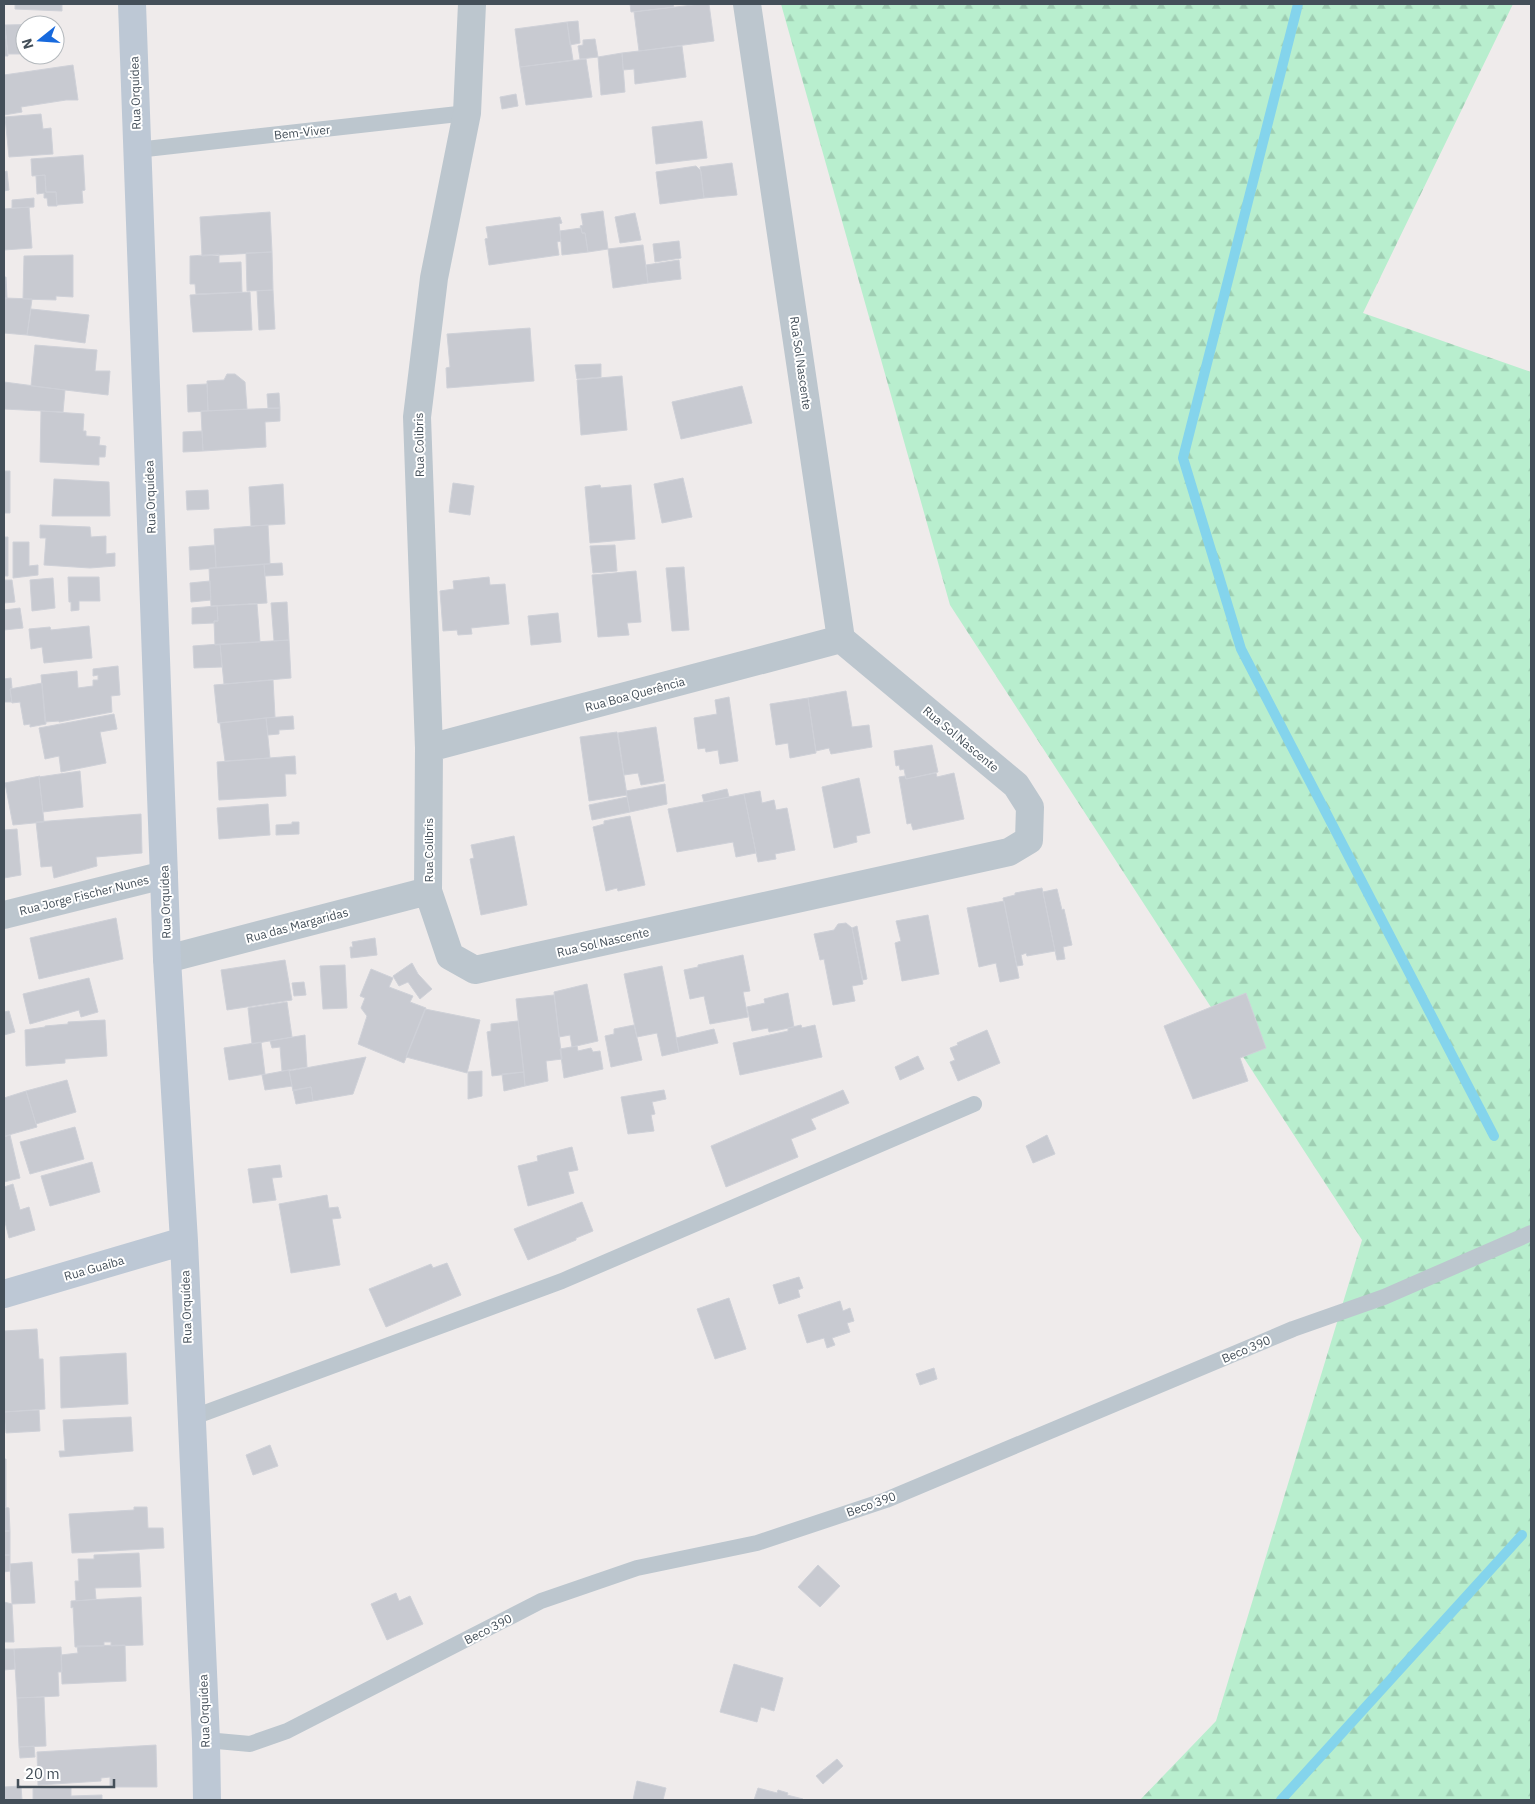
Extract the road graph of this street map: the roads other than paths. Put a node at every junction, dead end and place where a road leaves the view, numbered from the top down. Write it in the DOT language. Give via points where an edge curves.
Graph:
graph roads {
  1 [pos="132,4"];
  2 [pos="472,4"];
  3 [pos="748,4"];
  4 [pos="468,113"];
  5 [pos="137,150"];
  6 [pos="841,639"];
  7 [pos="429,748"];
  8 [pos="164,875"];
  9 [pos="428,891"];
  10 [pos="4,915"];
  11 [pos="167,959"];
  12 [pos="974,1104"];
  13 [pos="1531,1233"];
  14 [pos="184,1241"];
  15 [pos="4,1294"];
  16 [pos="191,1418"];
  17 [pos="206,1740"];
  18 [pos="207,1800"];
  1 -- 5 [label="street, Rua Orquídea"];
  2 -- 4 [label="street, Rua Colibris"];
  3 -- 6 [label="street, Rua Sol Nascente"];
  4 -- 5 [label="lane, Bem-Viver"];
  4 -- 7 [label="street, Rua Colibris" via="434,278 418,417"];
  5 -- 8 [label="street, Rua Orquídea"];
  6 -- 7 [label="street, Rua Boa Querência"];
  6 -- 9 [label="street, Rua Sol Nascente" via="1016,785 1030,807 1029,840 1009,852 475,970 450,956"];
  7 -- 9 [label="street, Rua Colibris"];
  8 -- 10 [label="street, Rua Jorge Fischer Nunes"];
  8 -- 11 [label="street, Rua Orquídea"];
  9 -- 11 [label="street, Rua das Margaridas"];
  11 -- 14 [label="street, Rua Orquídea"];
  12 -- 16 [label="lane" via="562,1281"];
  13 -- 17 [label="lane, Beco 390" via="1384,1297 1293,1329 886,1500 757,1543 637,1568 541,1601 287,1731 250,1744"];
  14 -- 15 [label="street, Rua Guaíba"];
  14 -- 16 [label="street, Rua Orquídea"];
  16 -- 17 [label="street, Rua Orquídea"];
  17 -- 18 [label="street, Rua Orquídea"];
}
